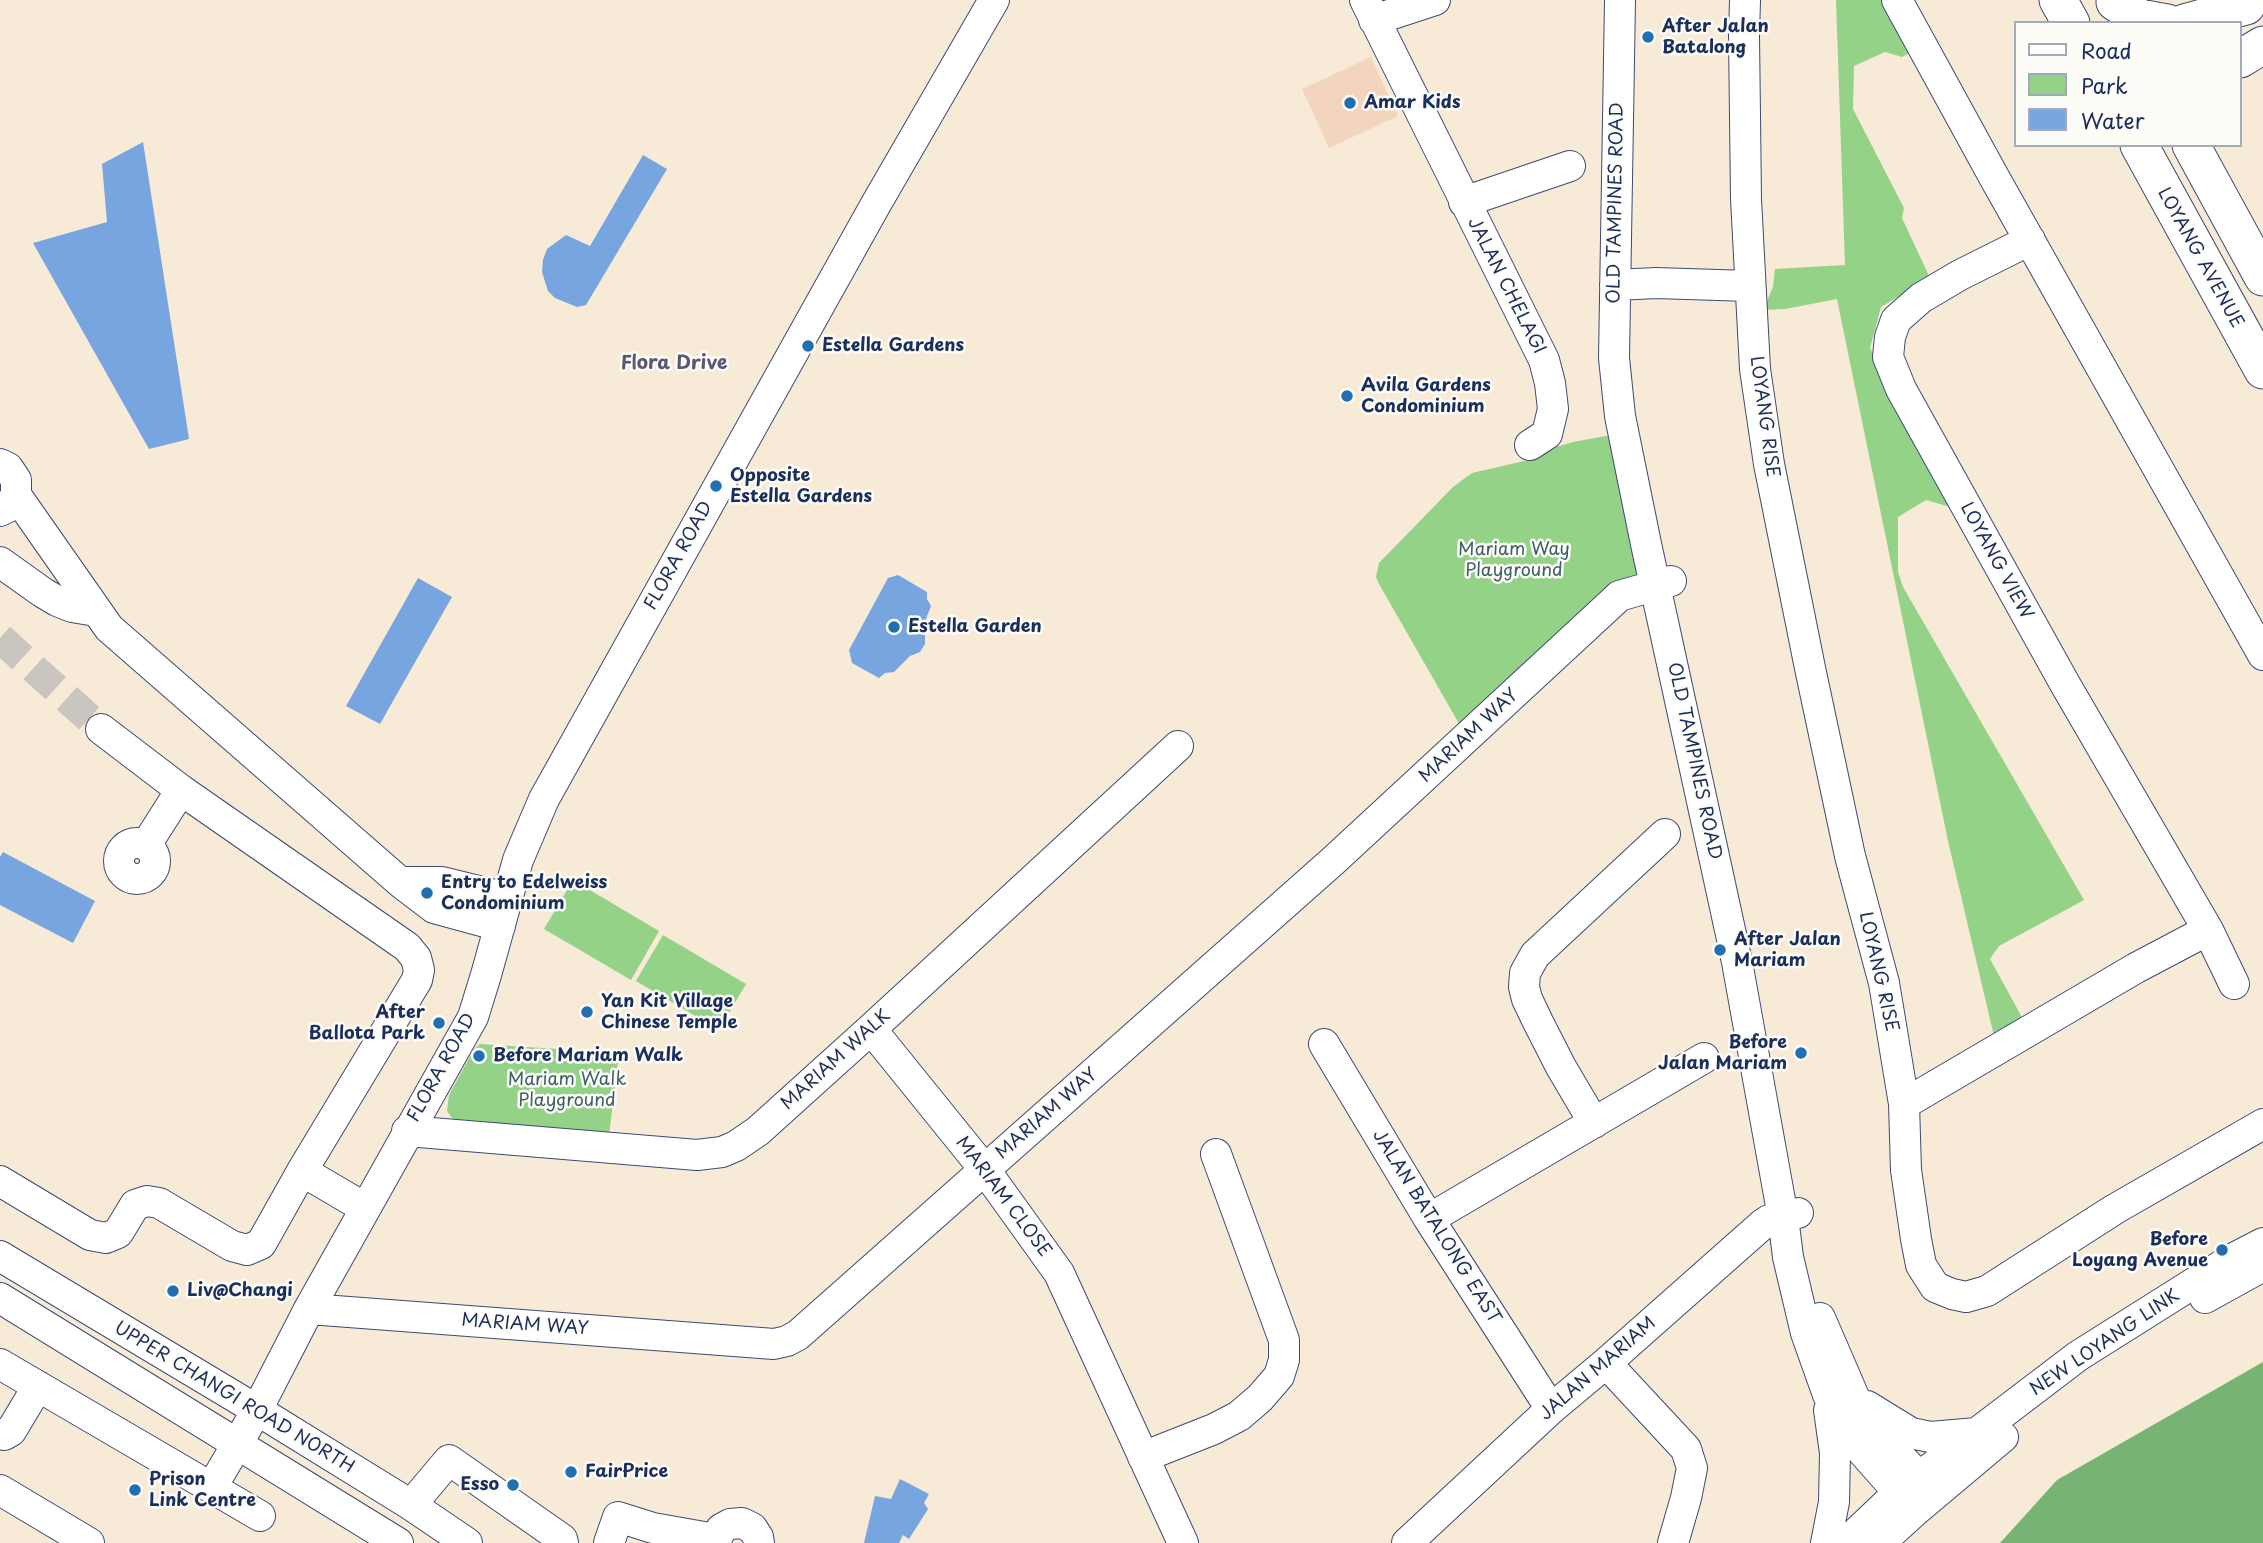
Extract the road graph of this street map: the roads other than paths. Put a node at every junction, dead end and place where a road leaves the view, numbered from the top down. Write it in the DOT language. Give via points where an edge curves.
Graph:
graph roads {
  1 [pos="1435,0"];
  2 [pos="1620,0"];
  3 [pos="1638,0"];
  4 [pos="1745,0"];
  5 [pos="1897,0"];
  6 [pos="2058,0"];
  7 [pos="985,3"];
  8 [pos="2119,8"];
  9 [pos="1370,10"];
  10 [pos="2240,10"];
  11 [pos="2070,21"];
  12 [pos="2156,21"];
  13 [pos="2193,21"];
  14 [pos="2263,45"];
  15 [pos="2242,58"];
  16 [pos="2140,147"];
  17 [pos="2196,152"];
  18 [pos="1570,166"];
  19 [pos="1464,202"];
  20 [pos="2030,240"];
  21 [pos="2263,277"];
  22 [pos="1623,285"];
  23 [pos="1749,286"];
  24 [pos="2263,370"];
  25 [pos="1530,444"];
  26 [pos="0,464"];
  27 [pos="8,503"];
  28 [pos="0,562"];
  29 [pos="1663,583"];
  30 [pos="96,611"];
  31 [pos="2263,655"];
  32 [pos="101,729"];
  33 [pos="1178,746"];
  34 [pos="181,790"];
  35 [pos="1665,834"];
  36 [pos="146,845"];
  37 [pos="503,912"];
  38 [pos="2208,930"];
  39 [pos="2234,984"];
  40 [pos="871,1029"];
  41 [pos="1324,1044"];
  42 [pos="1704,1058"];
  43 [pos="1904,1104"];
  44 [pos="1594,1123"];
  45 [pos="2263,1124"];
  46 [pos="407,1131"];
  47 [pos="1216,1154"];
  48 [pos="985,1170"];
  49 [pos="302,1171"];
  50 [pos="0,1181"];
  51 [pos="365,1208"];
  52 [pos="1791,1215"];
  53 [pos="1429,1219"];
  54 [pos="2263,1243"];
  55 [pos="0,1256"];
  56 [pos="2263,1266"];
  57 [pos="0,1298"];
  58 [pos="309,1309"];
  59 [pos="1605,1363"];
  60 [pos="0,1364"];
  61 [pos="38,1386"];
  62 [pos="1841,1397"];
  63 [pos="1551,1409"];
  64 [pos="257,1410"];
  65 [pos="1977,1433"];
  66 [pos="0,1434"];
  67 [pos="237,1446"];
  68 [pos="1143,1457"];
  69 [pos="212,1487"];
  70 [pos="0,1490"];
  71 [pos="1916,1494"];
  72 [pos="411,1505"];
  73 [pos="260,1516"];
  74 [pos="715,1541"];
  75 [pos="89,1543"];
  76 [pos="398,1543"];
  77 [pos="467,1543"];
  78 [pos="563,1543"];
  79 [pos="609,1543"];
  80 [pos="759,1543"];
  81 [pos="1183,1543"];
  82 [pos="1407,1543"];
  83 [pos="1673,1543"];
  84 [pos="1826,1543"];
  85 [pos="1849,1543"];
  86 [pos="1880,1543"];
  1 -- 9 [label="street, JALAN CHELAGI"];
  2 -- 22 [label="street, OLD TAMPINES ROAD"];
  3 -- 22 [label="street, OLD TAMPINES ROAD"];
  4 -- 23 [label="street, LOYANG RISE"];
  5 -- 20 [label="street"];
  6 -- 11 [label="main road"];
  7 -- 37 [label="street, FLORA ROAD" via="544,799 518,860"];
  8 -- 12 [label="main road"];
  9 -- 19 [label="street, JALAN CHELAGI"];
  10 -- 13 [label="main road"];
  14 -- 15 [label="main road"];
  16 -- 24 [label="main road, LOYANG AVENUE"];
  17 -- 21 [label="main road"];
  18 -- 19 [label="street, JALAN CHELAGI"];
  19 -- 25 [label="street, JALAN CHELAGI" via="1544,360 1553,409 1546,434"];
  20 -- 31 [label="street"];
  20 -- 38 [label="street, LOYANG VIEW" via="1921,298 1896,320 1888,357 1901,389 2058,672"];
  22 -- 23 [label="street"];
  22 -- 29 [label="street, OLD TAMPINES ROAD" via="1615,384"];
  23 -- 43 [label="street, LOYANG RISE" via="1769,464 1850,856 1884,983"];
  26 -- 27 [label="street" via="16,480"];
  27 -- 30 [label="street"];
  28 -- 30 [label="street" via="57,601"];
  29 -- 48 [label="street, MARIAM WAY" via="1619,596 1333,861"];
  29 -- 52 [label="street, OLD TAMPINES ROAD"];
  30 -- 37 [label="street" via="109,628 400,882 442,882"];
  32 -- 34 [label="street"];
  33 -- 40 [label="street, MARIAM WALK"];
  34 -- 36 [label="street"];
  34 -- 49 [label="street" via="407,947 416,958 419,970 411,993"];
  35 -- 44 [label="street" via="1535,955 1525,973 1527,999"];
  37 -- 46 [label="street, FLORA ROAD" via="472,1017"];
  38 -- 39 [label="street, LOYANG VIEW"];
  38 -- 43 [label="street"];
  40 -- 46 [label="street, MARIAM WALK" via="758,1131 722,1152 697,1155"];
  40 -- 48 [label="street, MARIAM CLOSE"];
  41 -- 53 [label="street, JALAN BATALONG EAST"];
  42 -- 44 [label="street"];
  43 -- 45 [label="street, LOYANG RISE" via="1906,1170 1921,1265 1935,1287 1966,1297 1986,1291 2115,1209"];
  44 -- 53 [label="street"];
  46 -- 51 [label="street"];
  47 -- 68 [label="street" via="1284,1340 1284,1360 1279,1376 1239,1416"];
  48 -- 58 [label="street, MARIAM WAY" via="787,1342"];
  48 -- 68 [label="street, MARIAM CLOSE" via="1059,1273"];
  49 -- 50 [label="street" via="261,1244 247,1250 159,1203 135,1205 118,1233 106,1238 90,1235"];
  49 -- 51 [label="street"];
  51 -- 58 [label="street"];
  52 -- 59 [label="street, JALAN MARIAM" via="1763,1224"];
  52 -- 62 [label="street, OLD TAMPINES ROAD"];
  53 -- 63 [label="street, JALAN BATALONG EAST"];
  54 -- 65 [label="street, NEW LOYANG LINK" via="2078,1356"];
  55 -- 64 [label="street, UPPER CHANGI ROAD NORTH"];
  56 -- 71 [label="street, NEW LOYANG LINK" via="2192,1304 2091,1369 1990,1447"];
  57 -- 67 [label="street, UPPER CHANGI ROAD NORTH"];
  58 -- 64 [label="street"];
  59 -- 63 [label="street, JALAN MARIAM"];
  59 -- 83 [label="street" via="1686,1449 1692,1468"];
  60 -- 61 [label="street"];
  61 -- 66 [label="street" via="11,1431"];
  61 -- 69 [label="street"];
  62 -- 65 [label="street" via="1911,1433 1930,1437"];
  62 -- 71 [label="street, OLD TAMPINES ROAD" via="1877,1432"];
  62 -- 84 [label="street" via="1834,1502"];
  63 -- 82 [label="street, JALAN MARIAM"];
  64 -- 67 [label="street"];
  64 -- 72 [label="street, UPPER CHANGI ROAD NORTH"];
  65 -- 71 [label="street, NEW LOYANG LINK"];
  67 -- 69 [label="street"];
  67 -- 76 [label="street, UPPER CHANGI ROAD NORTH"];
  68 -- 81 [label="street, MARIAM CLOSE"];
  69 -- 73 [label="street"];
  70 -- 75 [label="street"];
  71 -- 85 [label="street" via="1857,1532"];
  71 -- 86 [label="street"];
  72 -- 77 [label="street, UPPER CHANGI ROAD NORTH"];
  72 -- 78 [label="street" via="449,1460"];
  74 -- 79 [label="street" via="618,1517"];
  74 -- 80 [label="street" via="721,1529 742,1523 752,1528"];
}
